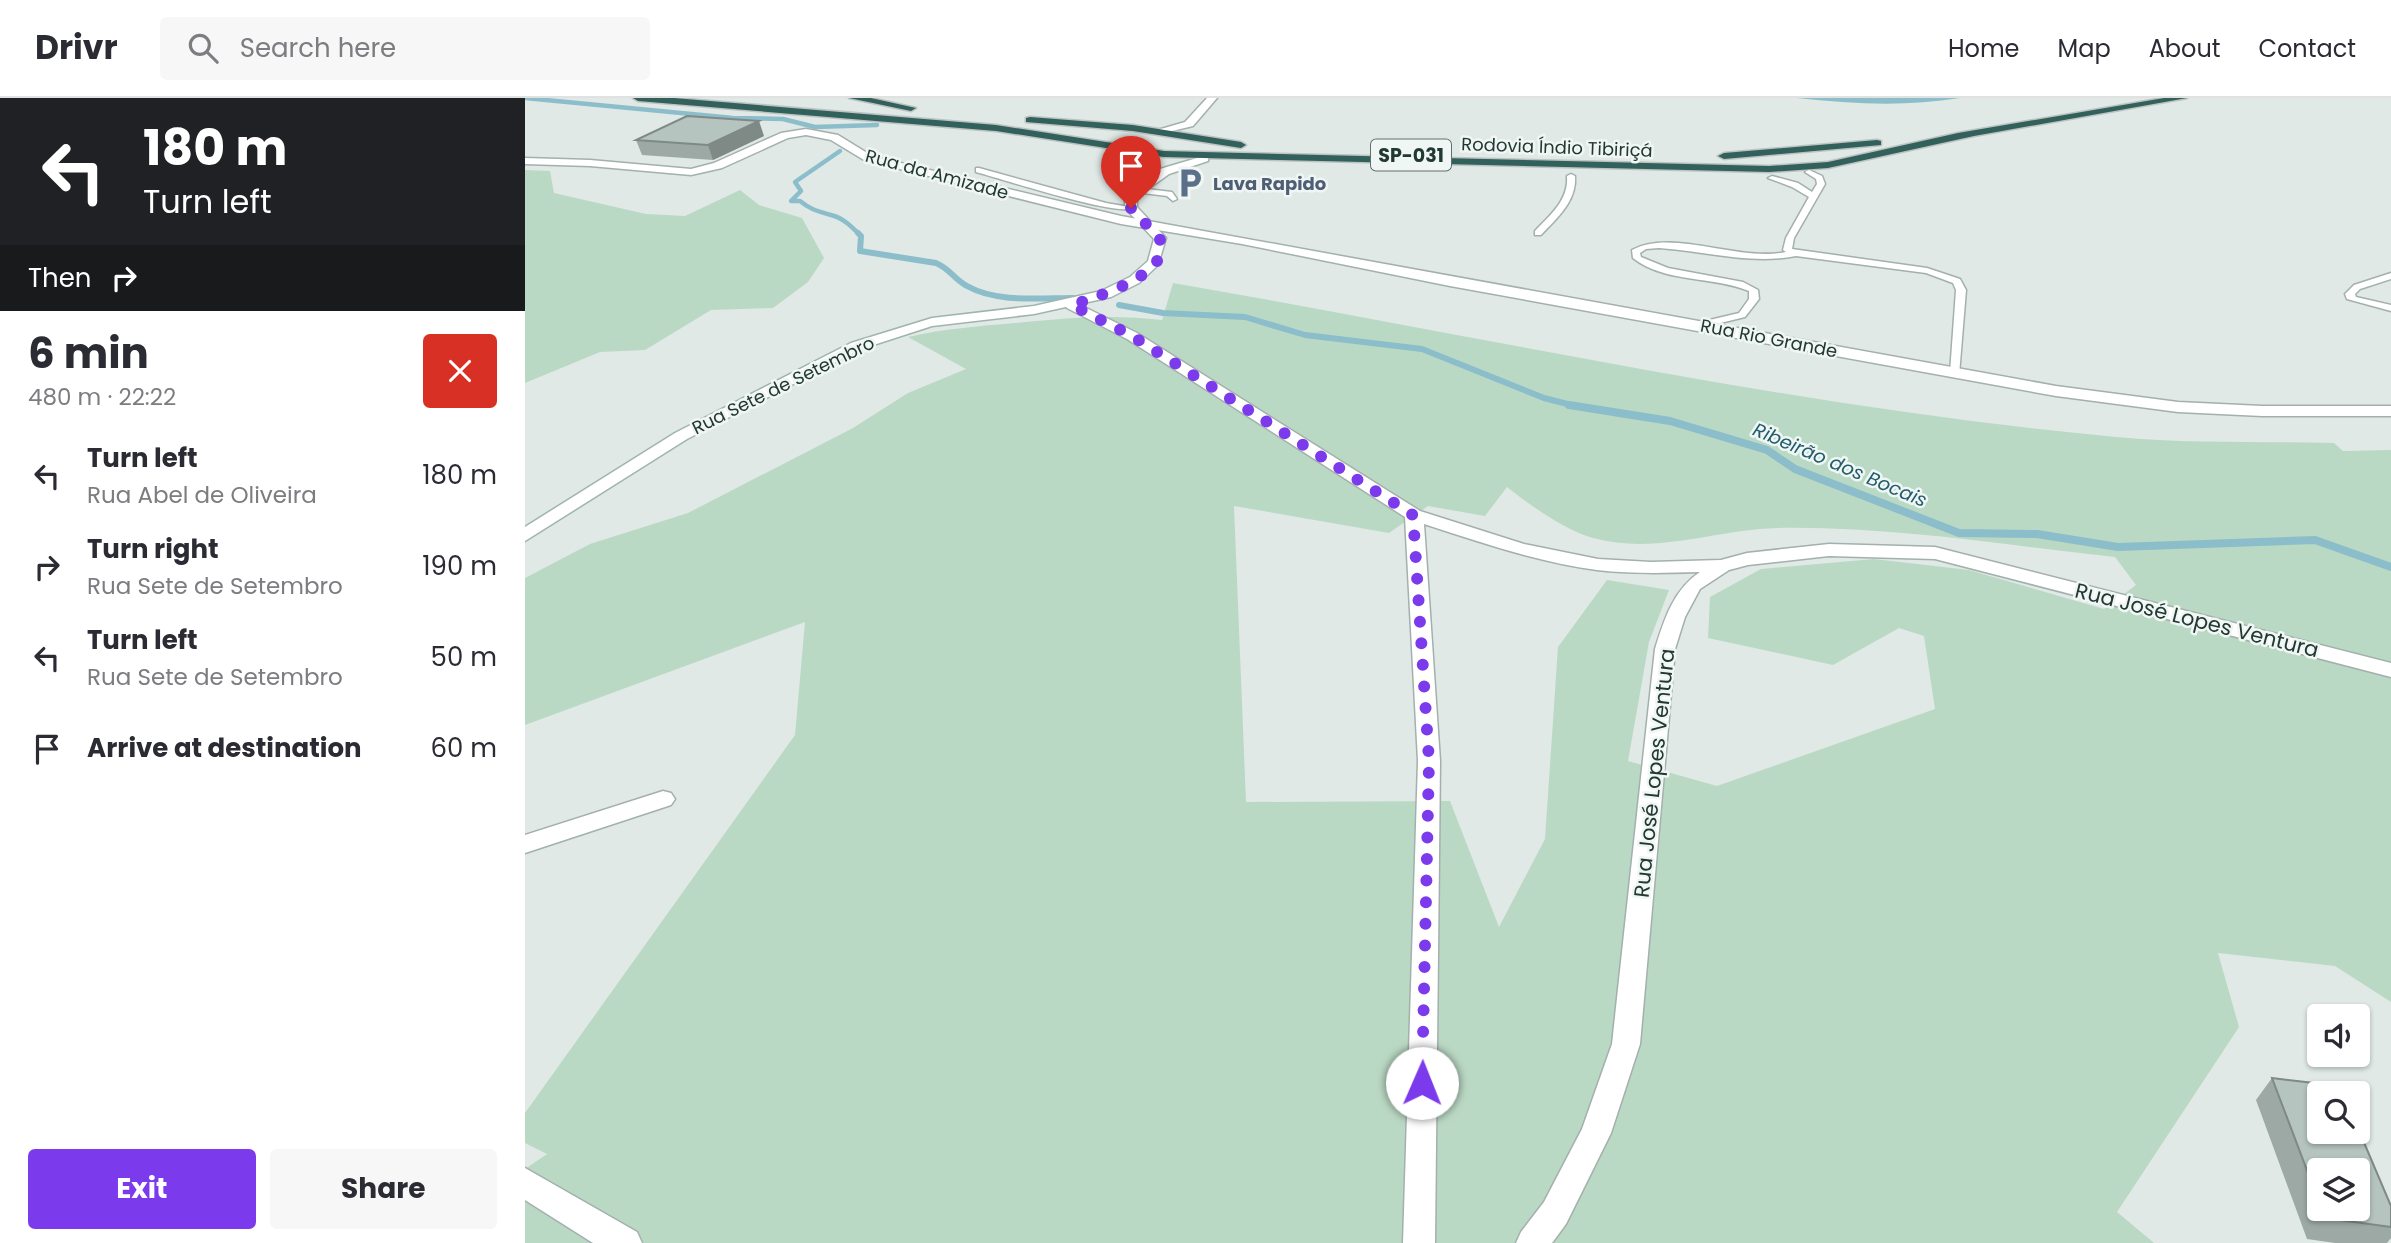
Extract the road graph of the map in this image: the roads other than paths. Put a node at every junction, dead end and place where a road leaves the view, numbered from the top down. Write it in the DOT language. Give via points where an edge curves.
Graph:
graph roads {
  1 [pos="638,98"];
  2 [pos="734,98"];
  3 [pos="854,98"];
  4 [pos="1212,98"];
  5 [pos="2182,98"];
  6 [pos="838,115"];
  7 [pos="1189,124"];
  8 [pos="1159,131"];
  9 [pos="1971,135"];
  10 [pos="1204,139"];
  11 [pos="1122,148"];
  12 [pos="1143,152"];
  13 [pos="1762,154"];
  14 [pos="1164,155"];
  15 [pos="1204,159"];
  16 [pos="525,162"];
  17 [pos="979,170"];
  18 [pos="1807,170"];
  19 [pos="1372,172"];
  20 [pos="1155,174"];
  21 [pos="1517,176"];
  22 [pos="1571,176"];
  23 [pos="1772,178"];
  24 [pos="1138,190"];
  25 [pos="1813,196"];
  26 [pos="1173,199"];
  27 [pos="1131,208"];
  28 [pos="1150,225"];
  29 [pos="1538,233"];
  30 [pos="1795,253"];
  31 [pos="2391,276"];
  32 [pos="1072,305"];
  33 [pos="2391,308"];
  34 [pos="1700,325"];
  35 [pos="1955,373"];
  36 [pos="2391,411"];
  37 [pos="1413,515"];
  38 [pos="525,535"];
  39 [pos="1722,566"];
  40 [pos="2391,670"];
  41 [pos="663,799"];
  42 [pos="525,844"];
  43 [pos="525,1183"];
  44 [pos="626,1243"];
  45 [pos="1419,1243"];
  46 [pos="1532,1243"];
  1 -- 6 [label="highway, Rodovia Índio Tibiriçá / SP-031"];
  2 -- 6 [label="highway" via="794,104"];
  3 -- 8 [label="highway, Rodovia Índio Tibiriçá / SP-031" via="927,111"];
  4 -- 7 [label="street"];
  5 -- 9 [label="highway, Rodovia Índio Tibiriçá / SP-031"];
  6 -- 11 [label="highway, Rodovia Índio Tibiriçá / SP-031" via="996,128"];
  7 -- 8 [label="street"];
  7 -- 10 [label="street" via="1193,133"];
  8 -- 10 [label="highway, Rodovia Índio Tibiriçá / SP-031"];
  8 -- 11 [label="highway" via="1170,141 1151,148"];
  9 -- 13 [label="highway, Rodovia Índio Tibiriçá / SP-031"];
  9 -- 18 [label="highway, Rodovia Índio Tibiriçá / SP-031"];
  10 -- 13 [label="highway, Rodovia Índio Tibiriçá / SP-031" via="1310,152 1455,157 1641,160"];
  11 -- 12 [label="highway, Rodovia Índio Tibiriçá / SP-031"];
  12 -- 14 [label="highway, Rodovia Índio Tibiriçá / SP-031"];
  12 -- 20 [label="street" via="1158,162"];
  13 -- 18 [label="highway" via="1797,159"];
  14 -- 15 [label="highway"];
  14 -- 18 [label="highway, Rodovia Índio Tibiriçá / SP-031"];
  15 -- 19 [label="highway"];
  15 -- 20 [label="street"];
  16 -- 28 [label="street, Rua da Amizade" via="691,172 718,166 785,135 817,132 868,158"];
  17 -- 27 [label="lane"];
  18 -- 23 [label="highway"];
  18 -- 25 [label="lane" via="1822,181"];
  20 -- 24 [label="street"];
  21 -- 22 [label="highway"];
  22 -- 23 [label="highway"];
  22 -- 29 [label="lane" via="1569,197"];
  23 -- 25 [label="lane" via="1795,184"];
  24 -- 26 [label="lane" via="1169,194"];
  24 -- 27 [label="street" via="1131,196"];
  25 -- 30 [label="lane" via="1787,246"];
  27 -- 28 [label="street"];
  28 -- 32 [label="street, Rua Sete de Setembro" via="1160,239 1155,263 1125,284"];
  28 -- 34 [label="street, Rua Rio Grande"];
  30 -- 34 [label="lane" via="1755,256 1660,245 1635,252 1637,258 1658,268 1753,290 1754,299 1742,315"];
  30 -- 35 [label="lane" via="1927,271 1957,281 1961,290"];
  31 -- 33 [label="lane" via="2357,287 2350,294 2361,303"];
  32 -- 37 [label="street" via="1132,336"];
  32 -- 38 [label="street, Rua Sete de Setembro" via="944,320 856,346 681,436"];
  34 -- 35 [label="street, Rua Rio Grande"];
  35 -- 36 [label="street, Rua Rio Grande" via="2178,407"];
  37 -- 39 [label="street" via="1580,562 1623,567"];
  37 -- 45 [label="street" via="1429,761"];
  39 -- 40 [label="street, Rua José Lopes Ventura" via="1829,550 1935,553"];
  39 -- 46 [label="street, Rua José Lopes Ventura" via="1692,586 1665,649 1626,1044 1596,1133 1555,1213"];
  41 -- 42 [label="street"];
  43 -- 44 [label="street"];
}
